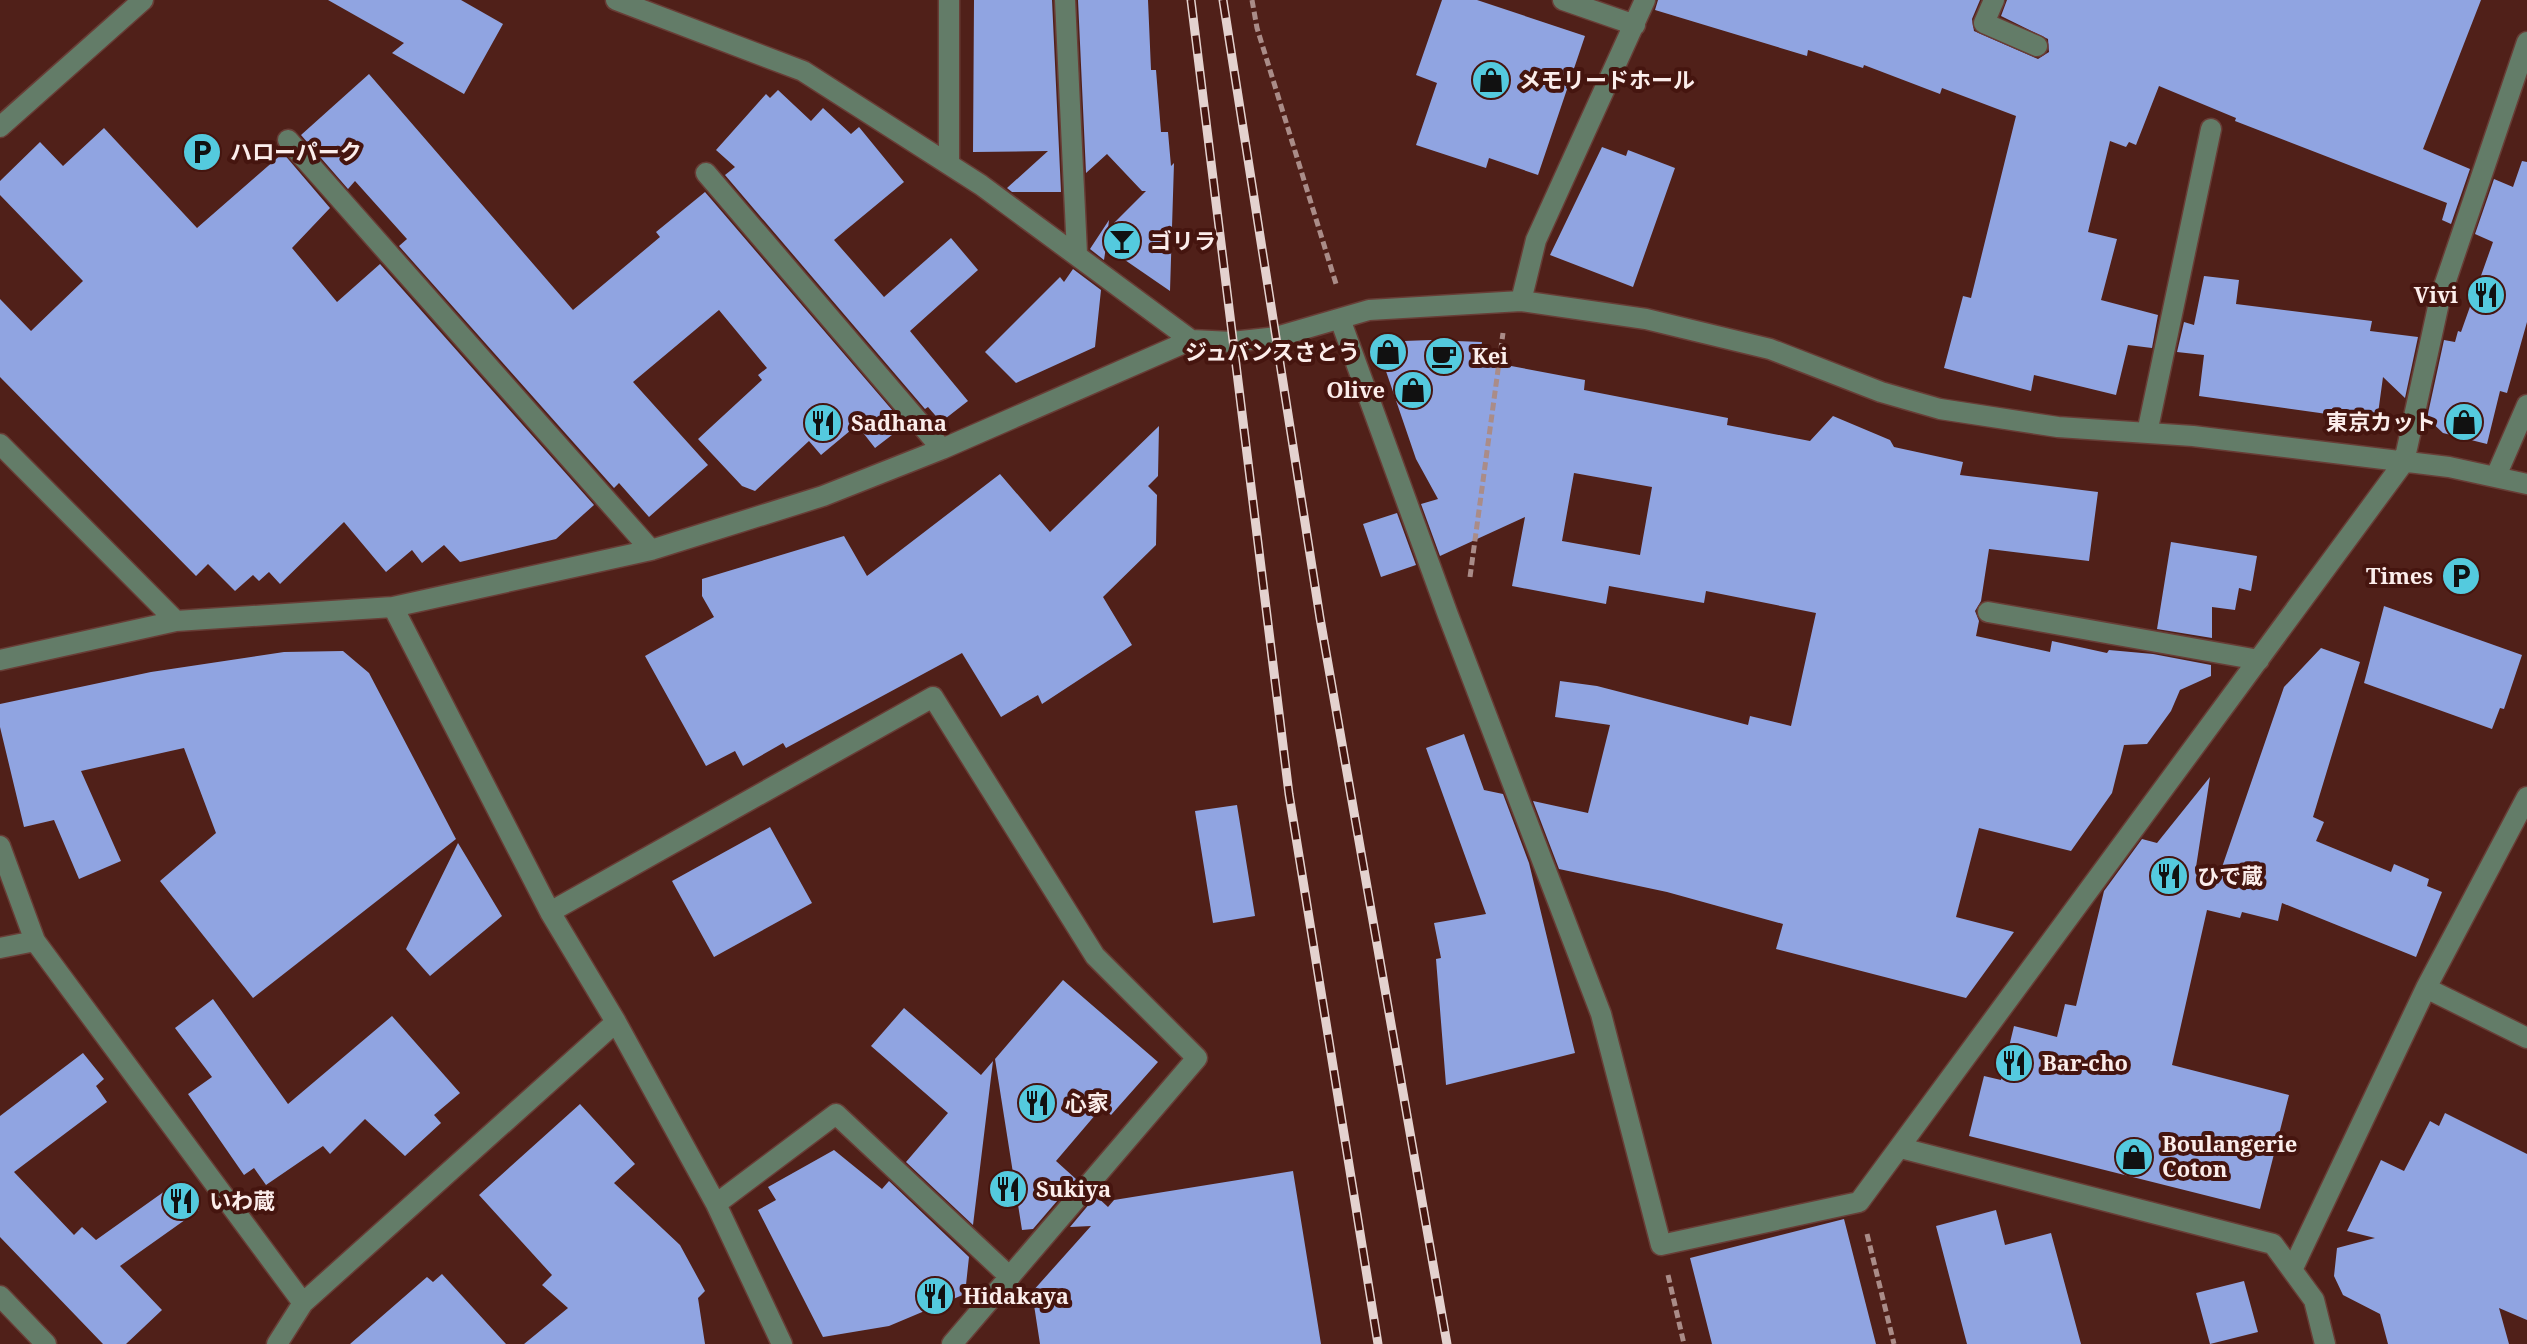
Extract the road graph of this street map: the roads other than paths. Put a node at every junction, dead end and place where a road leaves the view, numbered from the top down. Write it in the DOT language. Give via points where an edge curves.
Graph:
graph roads {
  1 [pos="143,0"];
  2 [pos="616,0"];
  3 [pos="949,0"];
  4 [pos="1065,0"];
  5 [pos="1563,0"];
  6 [pos="1645,0"];
  7 [pos="1994,0"];
  8 [pos="1635,25"];
  9 [pos="2527,42"];
  10 [pos="2037,46"];
  11 [pos="0,127"];
  12 [pos="2211,129"];
  13 [pos="288,140"];
  14 [pos="949,163"];
  15 [pos="706,173"];
  16 [pos="1077,253"];
  17 [pos="1514,301"];
  18 [pos="1340,319"];
  19 [pos="1191,340"];
  20 [pos="2527,405"];
  21 [pos="2147,433"];
  22 [pos="0,444"];
  23 [pos="942,449"];
  24 [pos="2404,462"];
  25 [pos="2496,476"];
  26 [pos="2527,484"];
  27 [pos="651,550"];
  28 [pos="393,607"];
  29 [pos="1988,612"];
  30 [pos="176,621"];
  31 [pos="0,660"];
  32 [pos="2259,660"];
  33 [pos="2527,797"];
  34 [pos="0,846"];
  35 [pos="550,912"];
  36 [pos="35,941"];
  37 [pos="0,948"];
  38 [pos="2426,988"];
  39 [pos="616,1022"];
  40 [pos="2527,1038"];
  41 [pos="1901,1148"];
  42 [pos="716,1204"];
  43 [pos="2293,1268"];
  44 [pos="1010,1277"];
  45 [pos="0,1296"];
  46 [pos="303,1303"];
  47 [pos="46,1344"];
  48 [pos="277,1344"];
  49 [pos="782,1344"];
  50 [pos="952,1344"];
  51 [pos="2325,1344"];
  1 -- 11 [label="street"];
  2 -- 14 [label="street" via="803,71"];
  3 -- 14 [label="street"];
  4 -- 16 [label="street"];
  5 -- 8 [label="street"];
  6 -- 8 [label="street"];
  7 -- 10 [label="street" via="1984,23"];
  8 -- 17 [label="street" via="1536,240"];
  9 -- 24 [label="street" via="2440,298"];
  12 -- 21 [label="street"];
  13 -- 27 [label="street"];
  14 -- 16 [label="street"];
  15 -- 23 [label="street"];
  16 -- 19 [label="street"];
  17 -- 18 [label="street" via="1369,310"];
  17 -- 21 [label="street" via="1646,319 1770,349 1940,409 2058,427"];
  18 -- 19 [label="street" via="1276,337"];
  18 -- 41 [label="street" via="1601,1014 1661,1245 1859,1202"];
  19 -- 23 [label="street"];
  20 -- 25 [label="street"];
  21 -- 24 [label="street"];
  22 -- 30 [label="street"];
  23 -- 27 [label="street" via="823,496"];
  24 -- 25 [label="street"];
  24 -- 32 [label="street"];
  25 -- 26 [label="street"];
  27 -- 28 [label="street"];
  28 -- 30 [label="street"];
  28 -- 35 [label="street"];
  29 -- 32 [label="street"];
  30 -- 31 [label="street"];
  32 -- 41 [label="street"];
  33 -- 38 [label="street"];
  34 -- 36 [label="street"];
  35 -- 39 [label="street"];
  35 -- 44 [label="street" via="933,697 1095,956 1197,1058"];
  36 -- 37 [label="street"];
  36 -- 46 [label="street"];
  38 -- 40 [label="street"];
  38 -- 43 [label="street"];
  39 -- 42 [label="street"];
  39 -- 46 [label="street"];
  41 -- 43 [label="street" via="2273,1244"];
  42 -- 44 [label="street" via="836,1114"];
  42 -- 49 [label="street"];
  43 -- 51 [label="street" via="2314,1300"];
  44 -- 50 [label="street"];
  45 -- 47 [label="street"];
  46 -- 48 [label="street"];
}
